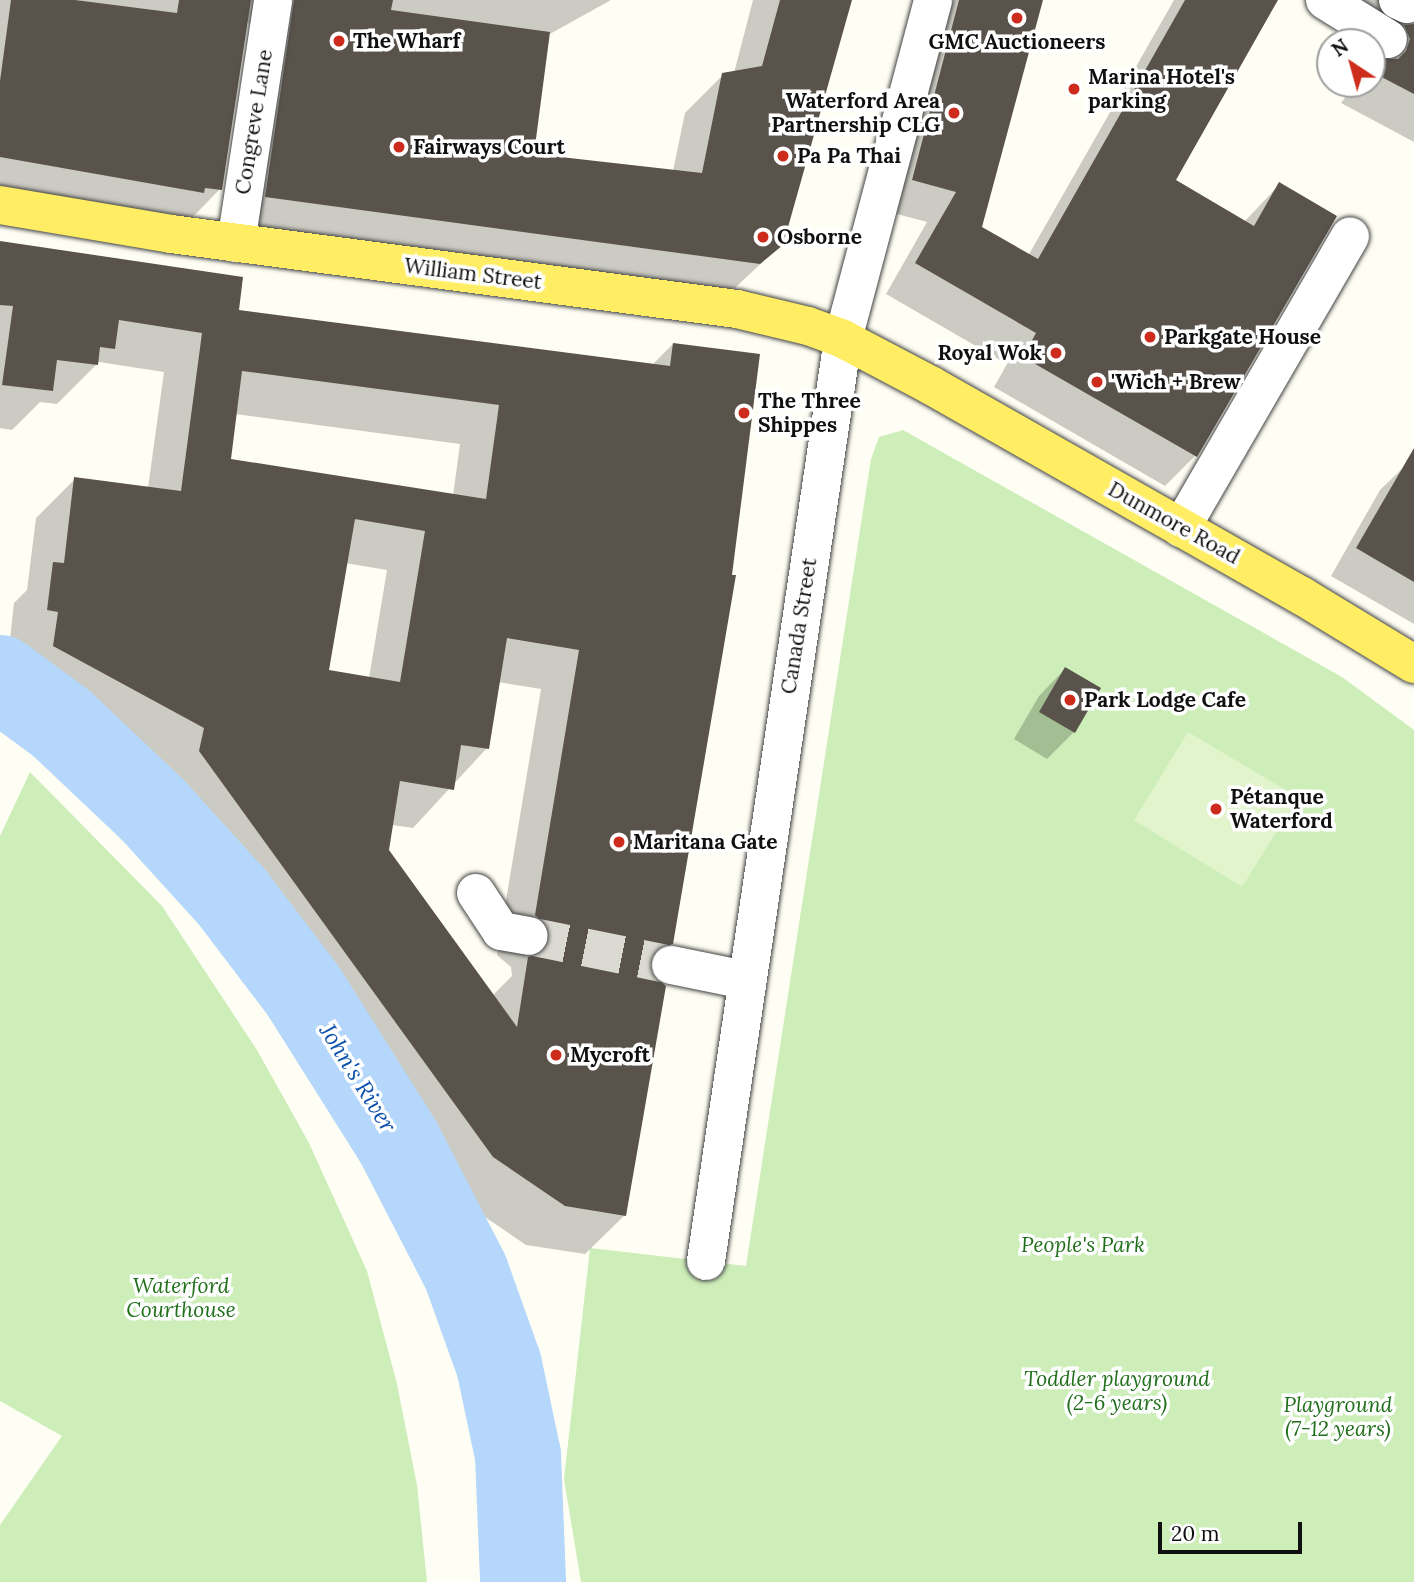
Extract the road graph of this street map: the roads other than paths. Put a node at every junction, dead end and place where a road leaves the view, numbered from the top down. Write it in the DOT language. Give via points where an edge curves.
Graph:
graph roads {
  1 [pos="273,0"];
  2 [pos="933,0"];
  3 [pos="1325,0"];
  4 [pos="1388,39"];
  5 [pos="0,205"];
  6 [pos="1350,237"];
  7 [pos="236,243"];
  8 [pos="843,339"];
  9 [pos="932,386"];
  10 [pos="1181,528"];
  11 [pos="1414,664"];
  12 [pos="475,893"];
  13 [pos="529,936"];
  14 [pos="671,965"];
  15 [pos="745,980"];
  16 [pos="706,1261"];
  1 -- 7 [label="street, Congreve Lane"];
  2 -- 8 [label="street, Canada Street"];
  3 -- 4 [label="street"];
  5 -- 7 [label="main road, William Street"];
  6 -- 10 [label="street"];
  7 -- 8 [label="main road, William Street" via="764,313"];
  8 -- 9 [label="main road, William Street"];
  8 -- 15 [label="street, Canada Street"];
  9 -- 10 [label="main road, Dunmore Road"];
  10 -- 11 [label="main road, Dunmore Road"];
  12 -- 13 [label="street" via="501,931"];
  14 -- 15 [label="street"];
  15 -- 16 [label="street, Canada Street"];
}
